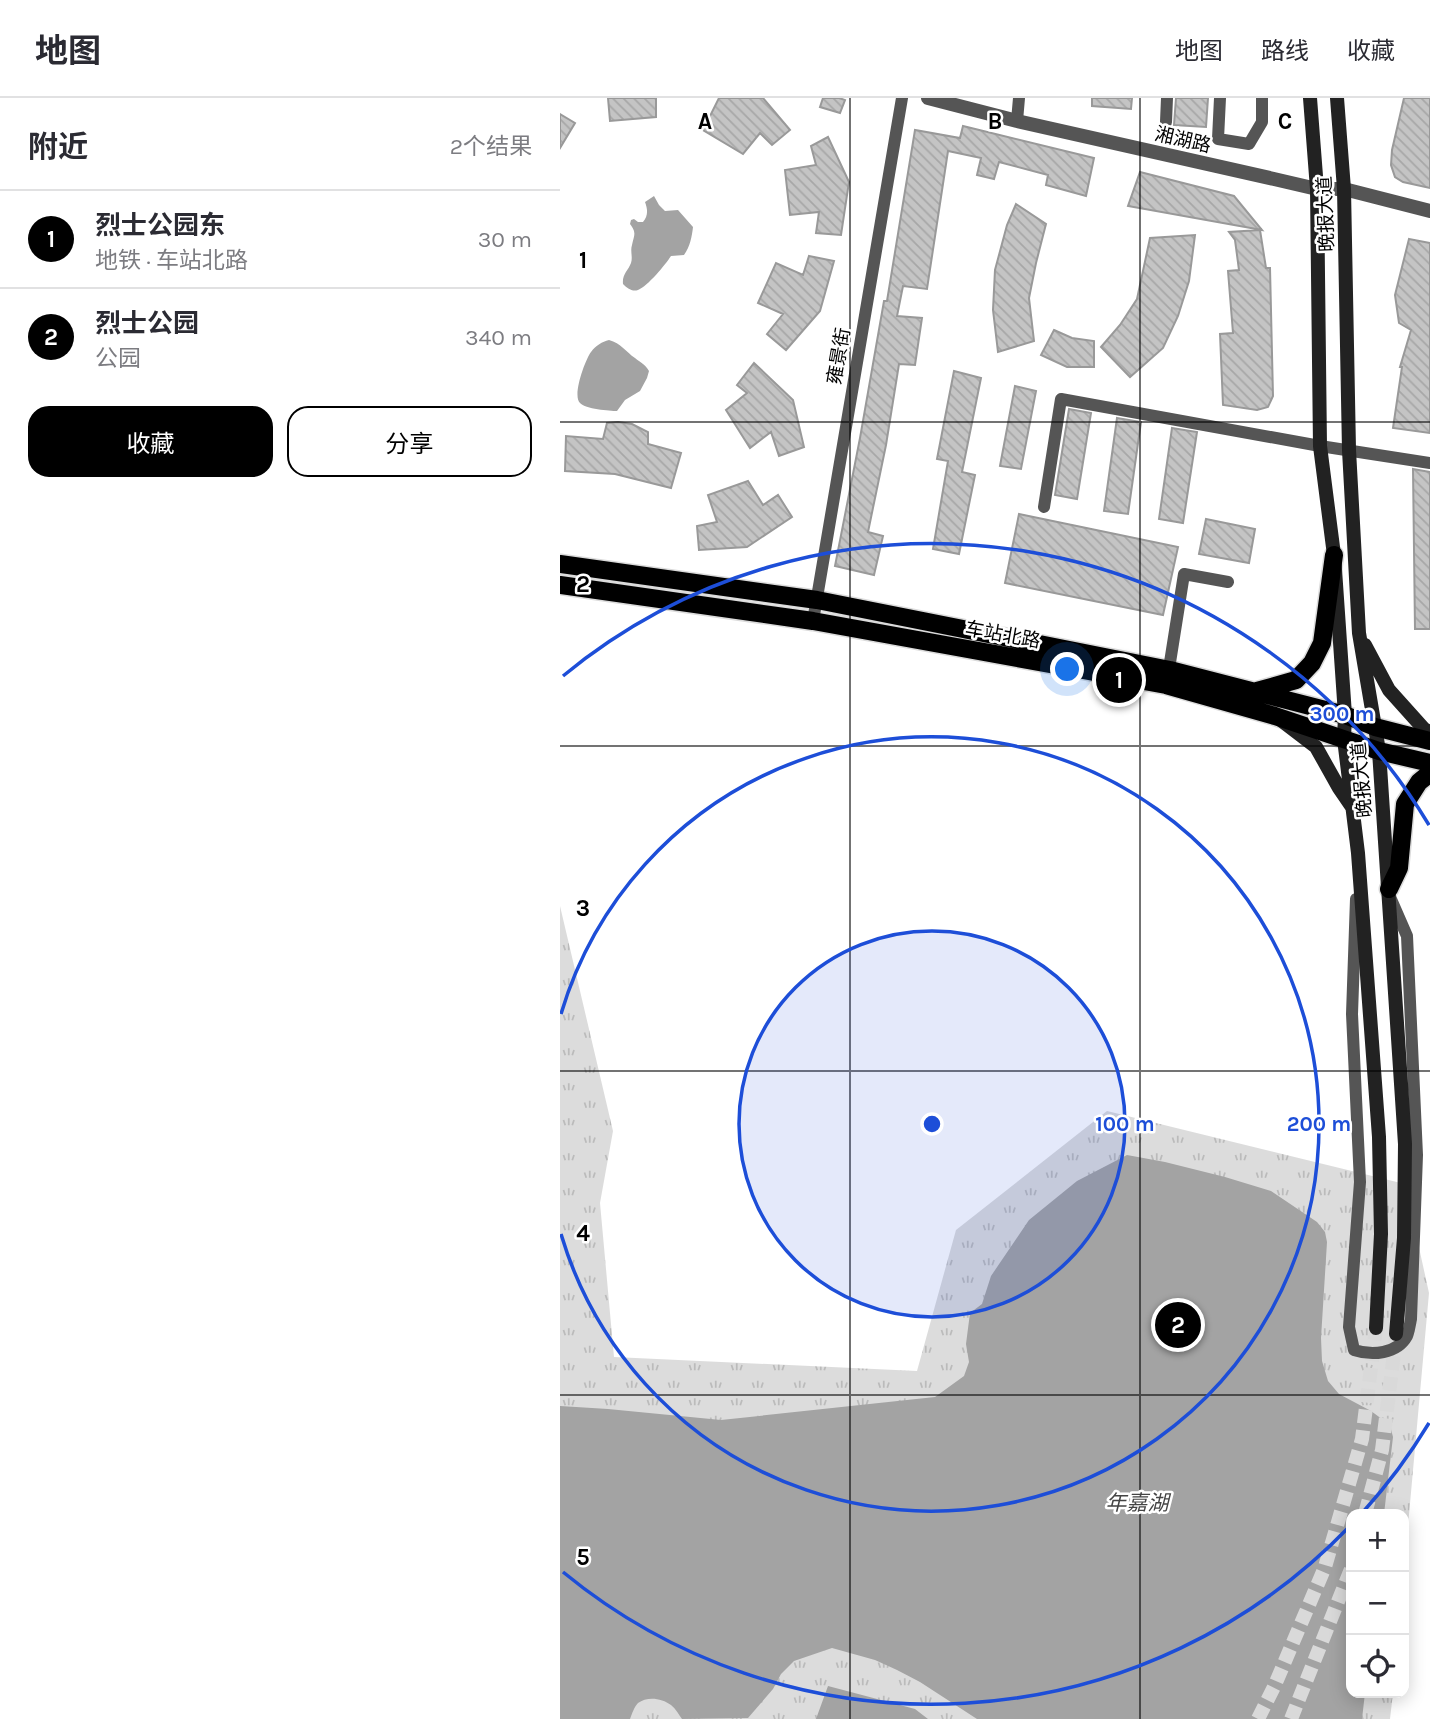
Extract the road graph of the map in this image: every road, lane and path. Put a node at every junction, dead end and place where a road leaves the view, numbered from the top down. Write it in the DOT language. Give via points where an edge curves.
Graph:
graph roads {
  1 [pos="902,98"];
  2 [pos="928,98"];
  3 [pos="1019,98"];
  4 [pos="1167,98"];
  5 [pos="1220,98"];
  6 [pos="1262,98"];
  7 [pos="1310,98"];
  8 [pos="1337,98"];
  9 [pos="1017,121"];
  10 [pos="1166,122"];
  11 [pos="1317,188"];
  12 [pos="1344,189"];
  13 [pos="1430,211"];
  14 [pos="1320,446"];
  15 [pos="1349,450"];
  16 [pos="1430,463"];
  17 [pos="1044,507"];
  18 [pos="1334,555"];
  19 [pos="560,564"];
  20 [pos="1228,582"];
  21 [pos="560,585"];
  22 [pos="817,600"];
  23 [pos="813,621"];
  24 [pos="1359,633"];
  25 [pos="1168,677"];
  26 [pos="1255,691"];
  27 [pos="1345,715"];
  28 [pos="1275,716"];
  29 [pos="1375,727"];
  30 [pos="1430,732"];
  31 [pos="1344,739"];
  32 [pos="1430,741"];
  33 [pos="1379,751"];
  34 [pos="1430,763"];
  35 [pos="1430,773"];
  36 [pos="1354,810"];
  37 [pos="1358,853"];
  38 [pos="1389,892"];
  39 [pos="1376,1328"];
  40 [pos="1396,1334"];
  1 -- 22 [label="street, 雍景街"];
  2 -- 9 [label="street, 湘湖路"];
  3 -- 9 [label="street"];
  4 -- 10 [label="street"];
  5 -- 6 [label="street" via="1218,139 1250,144 1262,122"];
  7 -- 11 [label="main road, 晚报大道"];
  8 -- 12 [label="main road, 晚报大道"];
  9 -- 11 [label="street, 湘湖路"];
  11 -- 12 [label="street, 湘湖路"];
  11 -- 14 [label="main road, 晚报大道"];
  12 -- 13 [label="street, 湘湖路"];
  12 -- 15 [label="main road, 晚报大道"];
  14 -- 15 [label="street"];
  14 -- 17 [label="street" via="1061,399"];
  14 -- 18 [label="main road, 晚报大道"];
  15 -- 16 [label="street"];
  15 -- 24 [label="main road, 晚报大道"];
  18 -- 26 [label="main road" via="1322,643 1312,663 1296,680"];
  18 -- 27 [label="main road, 晚报大道"];
  19 -- 22 [label="main road, 车站北路"];
  20 -- 25 [label="street" via="1184,574"];
  21 -- 23 [label="main road, 车站北路"];
  22 -- 23 [label="street, 雍景街"];
  22 -- 25 [label="main road, 车站北路"];
  23 -- 25 [label="main road, 车站北路"];
  24 -- 29 [label="main road, 晚报大道"];
  24 -- 30 [label="main road" via="1389,690"];
  25 -- 26 [label="main road, 车站北路"];
  25 -- 28 [label="main road, 车站北路"];
  26 -- 27 [label="main road, 车站北路"];
  27 -- 29 [label="main road, 车站北路"];
  27 -- 31 [label="main road, 晚报大道"];
  28 -- 31 [label="main road, 车站北路"];
  28 -- 36 [label="main road" via="1316,747"];
  29 -- 32 [label="main road, 车站北路"];
  29 -- 33 [label="main road, 晚报大道"];
  31 -- 33 [label="main road, 车站北路"];
  31 -- 36 [label="main road, 晚报大道"];
  33 -- 34 [label="main road, 车站北路"];
  33 -- 38 [label="main road, 晚报大道"];
  35 -- 38 [label="main road" via="1405,804 1399,868"];
  36 -- 37 [label="main road, 晚报大道"];
  37 -- 38 [label="street" via="1352,1014 1360,1182 1349,1327 1354,1350 1361,1352 1398,1347 1407,1335 1413,1304 1417,1154 1407,936"];
  37 -- 39 [label="main road, 晚报大道" via="1379,1137 1381,1234"];
  38 -- 40 [label="main road, 晚报大道" via="1405,1144"];
}
